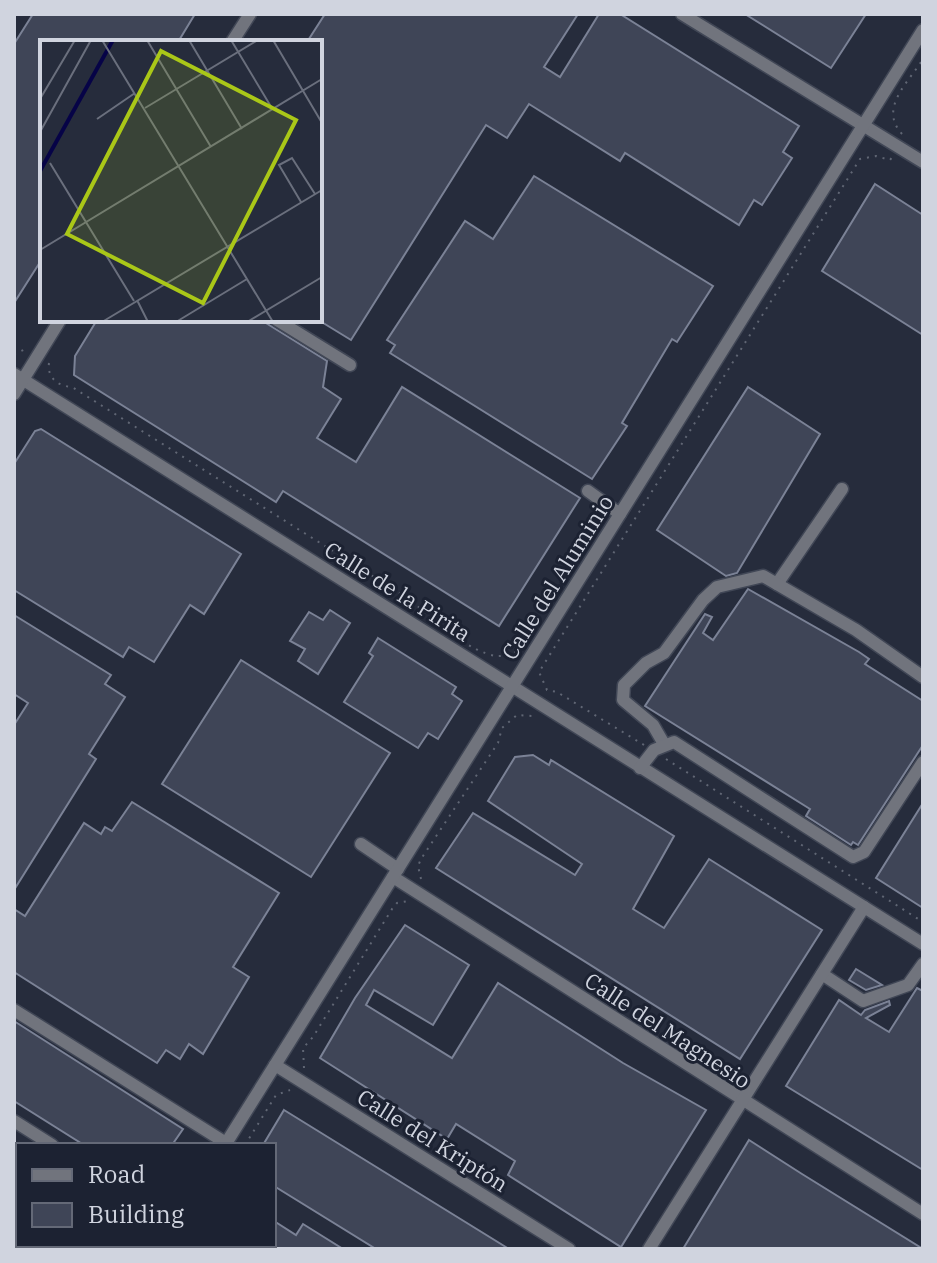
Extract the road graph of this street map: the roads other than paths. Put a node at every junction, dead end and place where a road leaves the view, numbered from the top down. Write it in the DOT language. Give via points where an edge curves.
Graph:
graph roads {
  1 [pos="250,14"];
  2 [pos="682,14"];
  3 [pos="923,30"];
  4 [pos="233,40"];
  5 [pos="862,127"];
  6 [pos="923,162"];
  7 [pos="59,322"];
  8 [pos="280,322"];
  9 [pos="350,365"];
  10 [pos="18,377"];
  11 [pos="14,394"];
  12 [pos="842,489"];
  13 [pos="588,491"];
  14 [pos="620,514"];
  15 [pos="777,584"];
  16 [pos="923,677"];
  17 [pos="512,688"];
  18 [pos="659,748"];
  19 [pos="923,762"];
  20 [pos="640,768"];
  21 [pos="361,844"];
  22 [pos="396,873"];
  23 [pos="864,907"];
  24 [pos="923,944"];
  25 [pos="923,964"];
  26 [pos="822,974"];
  27 [pos="14,1010"];
  28 [pos="275,1065"];
  29 [pos="741,1101"];
  30 [pos="14,1121"];
  31 [pos="49,1143"];
  32 [pos="223,1143"];
  33 [pos="226,1143"];
  34 [pos="923,1214"];
  35 [pos="569,1249"];
  36 [pos="649,1249"];
  1 -- 4 [label="street"];
  2 -- 5 [label="street"];
  3 -- 5 [label="street, Calle del Aluminio"];
  5 -- 6 [label="street"];
  5 -- 14 [label="street, Calle del Aluminio"];
  7 -- 10 [label="street"];
  8 -- 9 [label="street"];
  10 -- 11 [label="street"];
  10 -- 17 [label="street, Calle de la Pirita"];
  12 -- 15 [label="street"];
  13 -- 14 [label="street"];
  14 -- 17 [label="street, Calle del Aluminio"];
  15 -- 16 [label="street"];
  15 -- 18 [label="street" via="763,576 717,587 664,653 624,685 623,700 653,725"];
  17 -- 20 [label="street, Calle de la Pirita"];
  17 -- 22 [label="street, Calle del Aluminio"];
  18 -- 19 [label="street" via="674,742 853,857 864,852"];
  18 -- 20 [label="street"];
  20 -- 23 [label="street, Calle de la Pirita"];
  21 -- 22 [label="street, Calle del Magnesio"];
  22 -- 28 [label="street, Calle del Aluminio"];
  22 -- 29 [label="street, Calle del Magnesio"];
  23 -- 24 [label="street, Calle de la Pirita"];
  23 -- 26 [label="street"];
  25 -- 26 [label="street" via="908,985 863,1001"];
  26 -- 29 [label="street"];
  27 -- 32 [label="street"];
  28 -- 33 [label="street, Calle del Aluminio"];
  28 -- 35 [label="street, Calle del Kriptón"];
  29 -- 34 [label="street, Calle del Magnesio"];
  29 -- 36 [label="street"];
  30 -- 31 [label="street"];
}
